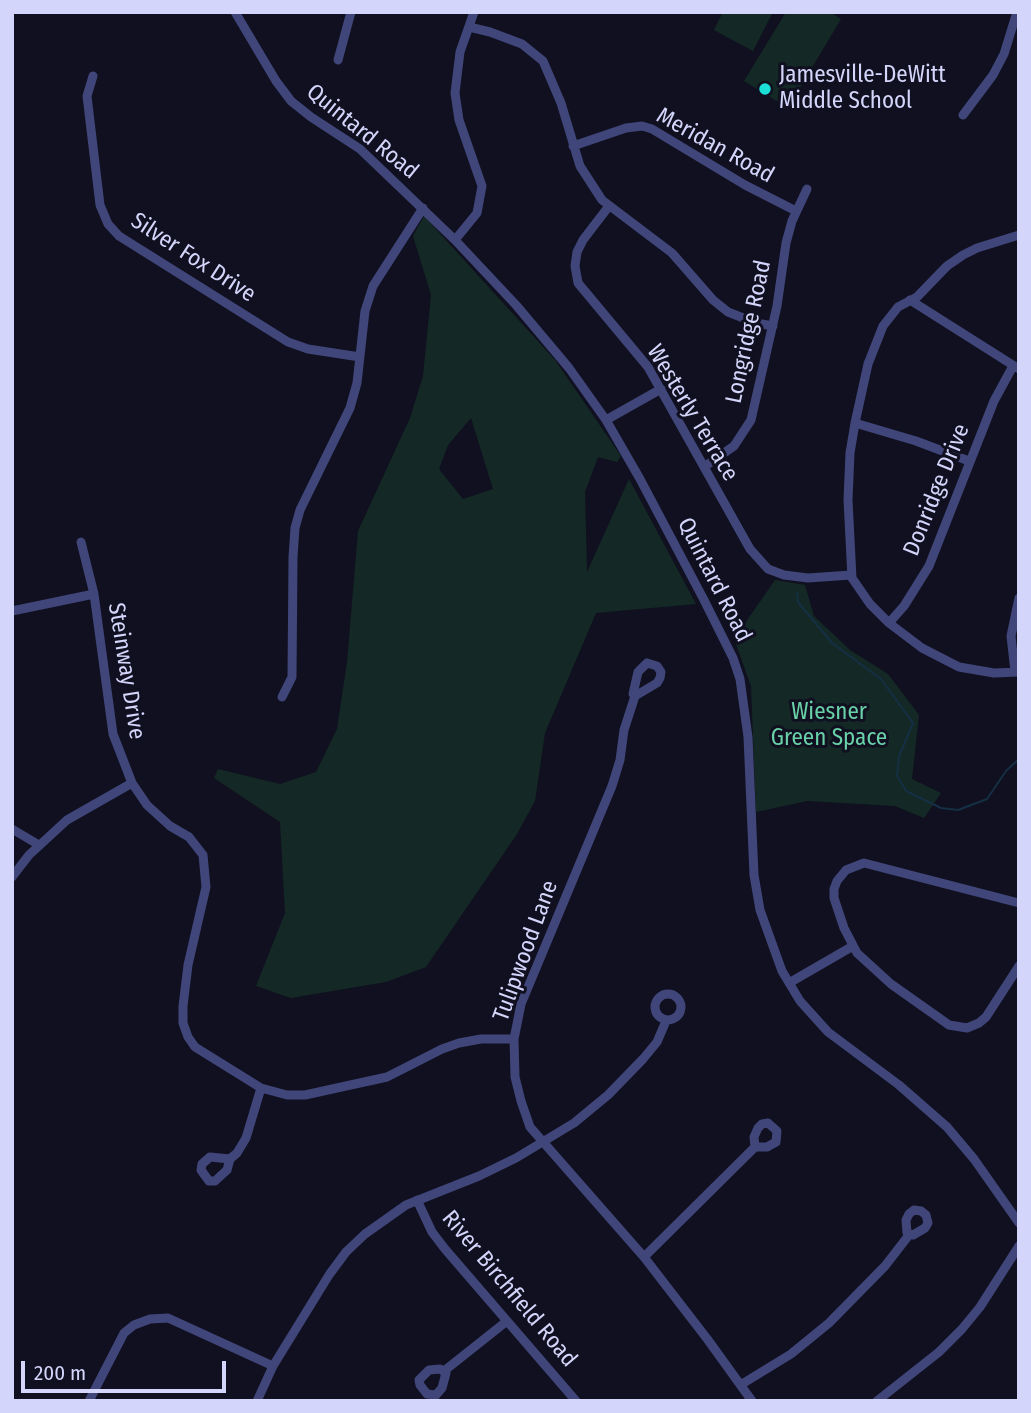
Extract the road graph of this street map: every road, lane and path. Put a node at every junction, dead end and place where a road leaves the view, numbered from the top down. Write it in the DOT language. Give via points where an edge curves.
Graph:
graph roads {
  1 [pos="235,12"];
  2 [pos="351,12"];
  3 [pos="474,12"];
  4 [pos="1017,12"];
  5 [pos="469,27"];
  6 [pos="338,60"];
  7 [pos="93,76"];
  8 [pos="963,115"];
  9 [pos="573,146"];
  10 [pos="807,189"];
  11 [pos="609,206"];
  12 [pos="423,208"];
  13 [pos="796,211"];
  14 [pos="1019,235"];
  15 [pos="455,240"];
  16 [pos="910,300"];
  17 [pos="773,326"];
  18 [pos="360,357"];
  19 [pos="1016,367"];
  20 [pos="661,390"];
  21 [pos="606,420"];
  22 [pos="855,423"];
  23 [pos="969,461"];
  24 [pos="704,467"];
  25 [pos="81,542"];
  26 [pos="851,575"];
  27 [pos="94,594"];
  28 [pos="1019,598"];
  29 [pos="12,611"];
  30 [pos="889,623"];
  31 [pos="1017,672"];
  32 [pos="635,696"];
  33 [pos="282,697"];
  34 [pos="132,783"];
  35 [pos="12,829"];
  36 [pos="39,845"];
  37 [pos="12,877"];
  38 [pos="1019,903"];
  39 [pos="853,946"];
  40 [pos="1019,966"];
  41 [pos="789,983"];
  42 [pos="666,1021"];
  43 [pos="514,1039"];
  44 [pos="261,1088"];
  45 [pos="543,1143"];
  46 [pos="755,1147"];
  47 [pos="230,1159"];
  48 [pos="416,1200"];
  49 [pos="1019,1223"];
  50 [pos="909,1234"];
  51 [pos="1019,1247"];
  52 [pos="644,1257"];
  53 [pos="507,1321"];
  54 [pos="274,1366"];
  55 [pos="444,1371"];
  56 [pos="742,1384"];
  57 [pos="89,1401"];
  58 [pos="257,1401"];
  59 [pos="576,1401"];
  60 [pos="752,1401"];
  61 [pos="877,1401"];
  1 -- 12 [label="street, Quintard Road" via="291,101 360,149"];
  2 -- 6 [label="street"];
  3 -- 5 [label="street"];
  4 -- 8 [label="street" via="993,75"];
  5 -- 9 [label="street" via="522,44 543,61"];
  5 -- 15 [label="street" via="460,51 455,93 459,120 482,186 477,212"];
  7 -- 18 [label="street, Silver Fox Drive" via="87,96 100,205 119,236 288,342"];
  9 -- 11 [label="street" via="594,190"];
  9 -- 13 [label="street, Meridan Road" via="642,126"];
  10 -- 13 [label="street, Longridge Road"];
  11 -- 17 [label="street" via="666,247 728,312"];
  11 -- 20 [label="street, Westerly Terrace" via="583,240 575,276"];
  12 -- 15 [label="street, Quintard Road"];
  12 -- 18 [label="street" via="373,286"];
  13 -- 17 [label="street, Longridge Road" via="786,243"];
  14 -- 16 [label="street" via="963,255"];
  15 -- 21 [label="street, Quintard Road" via="569,368"];
  16 -- 19 [label="street"];
  16 -- 22 [label="street" via="883,326 868,364"];
  17 -- 24 [label="street, Longridge Road" via="747,427 734,446"];
  18 -- 33 [label="street" via="350,408 295,528 292,677"];
  19 -- 23 [label="street, Donridge Drive" via="994,401"];
  20 -- 21 [label="street"];
  20 -- 24 [label="street, Westerly Terrace"];
  21 -- 41 [label="street, Quintard Road" via="704,600 740,679 748,737 754,875 771,945"];
  22 -- 23 [label="street"];
  22 -- 26 [label="street" via="848,500"];
  23 -- 30 [label="street, Donridge Drive" via="929,566"];
  24 -- 26 [label="street, Westerly Terrace" via="750,550 768,569 794,577"];
  25 -- 27 [label="street, Steinway Drive"];
  26 -- 30 [label="street"];
  27 -- 29 [label="street"];
  27 -- 34 [label="street, Steinway Drive" via="113,734"];
  28 -- 31 [label="street" via="1011,636"];
  30 -- 31 [label="street" via="922,648 959,667 986,673"];
  32 -- 43 [label="street, Tulipwood Lane" via="612,786 532,975"];
  34 -- 36 [label="street" via="67,820"];
  34 -- 44 [label="street, Steinway Drive" via="147,805 188,837 202,855 206,887 183,1006 188,1037 203,1054"];
  35 -- 36 [label="street"];
  36 -- 37 [label="street"];
  38 -- 39 [label="street" via="877,865 855,865 841,875 834,889"];
  39 -- 40 [label="street" via="891,984 957,1028 967,1028 986,1017"];
  39 -- 41 [label="street"];
  41 -- 49 [label="street, Quintard Road" via="828,1032 947,1127"];
  42 -- 45 [label="street" via="657,1042 608,1094"];
  43 -- 44 [label="street, Steinway Drive" via="459,1043 387,1077 314,1094 287,1095"];
  43 -- 45 [label="street, Tulipwood Lane" via="520,1101 530,1127"];
  44 -- 47 [label="street" via="246,1138"];
  45 -- 48 [label="street" via="479,1177"];
  45 -- 52 [label="street, Tulipwood Lane"];
  46 -- 52 [label="street"];
  48 -- 53 [label="street, River Birchfield Road" via="432,1232"];
  48 -- 54 [label="street" via="387,1216 346,1252"];
  50 -- 56 [label="street" via="829,1324"];
  51 -- 61 [label="street" via="962,1329"];
  52 -- 56 [label="street, Tulipwood Lane"];
  53 -- 55 [label="street"];
  53 -- 59 [label="street, River Birchfield Road"];
  54 -- 57 [label="street" via="167,1318 150,1318 124,1333"];
  54 -- 58 [label="street"];
  56 -- 60 [label="street, Tulipwood Lane"];
}
